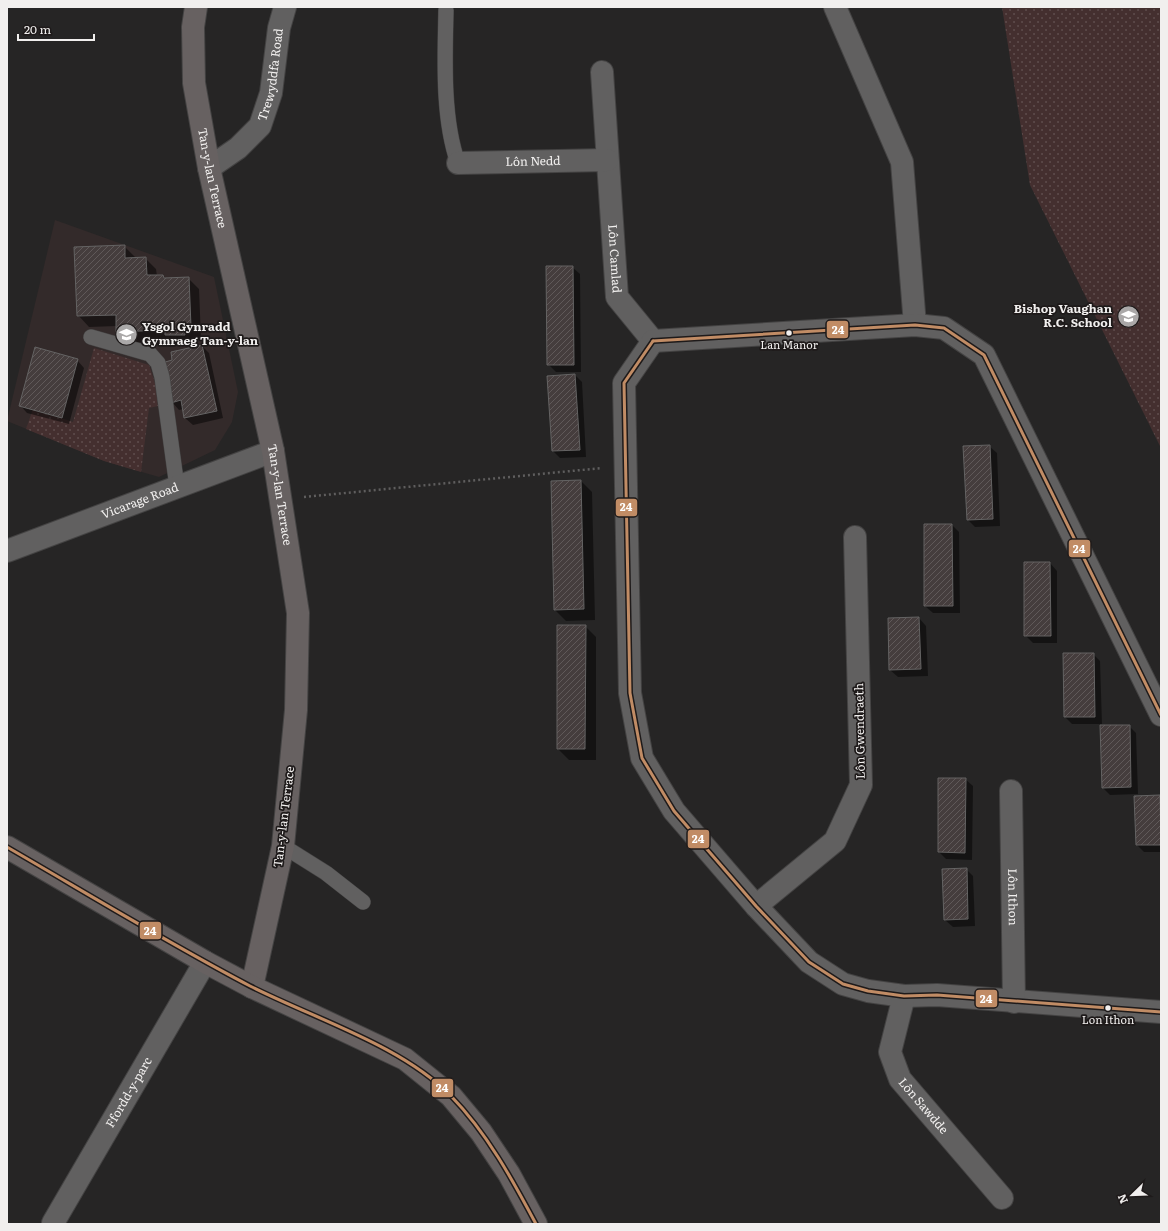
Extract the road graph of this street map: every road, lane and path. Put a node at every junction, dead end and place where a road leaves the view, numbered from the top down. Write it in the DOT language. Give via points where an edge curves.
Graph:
graph roads {
  1 [pos="196,7"];
  2 [pos="286,7"];
  3 [pos="835,7"];
  4 [pos="446,10"];
  5 [pos="602,72"];
  6 [pos="607,160"];
  7 [pos="458,163"];
  8 [pos="209,168"];
  9 [pos="915,325"];
  10 [pos="91,337"];
  11 [pos="653,341"];
  12 [pos="273,451"];
  13 [pos="626,466"];
  14 [pos="177,487"];
  15 [pos="280,499"];
  16 [pos="855,536"];
  17 [pos="7,551"];
  18 [pos="1161,715"];
  19 [pos="1011,791"];
  20 [pos="283,846"];
  21 [pos="7,847"];
  22 [pos="362,902"];
  23 [pos="756,906"];
  24 [pos="205,962"];
  25 [pos="252,987"];
  26 [pos="904,996"];
  27 [pos="1014,1002"];
  28 [pos="1161,1012"];
  29 [pos="1002,1198"];
  30 [pos="53,1223"];
  31 [pos="536,1224"];
  1 -- 8 [label="street, Tan-y-lan Terrace" via="193,27 194,83"];
  2 -- 8 [label="street, Trewyddfa Road" via="279,28 271,93 260,126 238,148"];
  3 -- 9 [label="street" via="902,162"];
  4 -- 7 [label="lane" via="444,70 453,148"];
  5 -- 6 [label="street, Lôn Camlad"];
  6 -- 7 [label="street, Lôn Nedd"];
  6 -- 11 [label="street, Lôn Camlad" via="617,297"];
  8 -- 12 [label="street, Tan-y-lan Terrace"];
  9 -- 11 [label="street"];
  9 -- 18 [label="street" via="944,328 984,355"];
  10 -- 14 [label="lane" via="150,354 158,363"];
  11 -- 13 [label="street" via="624,383"];
  12 -- 14 [label="street, Vicarage Road"];
  12 -- 15 [label="street, Tan-y-lan Terrace"];
  13 -- 15 [label="path"];
  13 -- 23 [label="street" via="630,693 642,758 674,811"];
  14 -- 17 [label="street, Vicarage Road"];
  15 -- 20 [label="street, Tan-y-lan Terrace" via="298,613 296,710"];
  16 -- 23 [label="street, Lôn Gwendraeth" via="861,785 835,841"];
  19 -- 27 [label="street, Lôn Ithon"];
  20 -- 22 [label="lane" via="326,873"];
  20 -- 25 [label="street, Tan-y-lan Terrace"];
  21 -- 24 [label="street"];
  23 -- 26 [label="street" via="809,962 843,984 868,991"];
  24 -- 25 [label="street"];
  24 -- 30 [label="street, Ffordd-y-parc"];
  25 -- 31 [label="street" via="405,1059 451,1096 482,1132"];
  26 -- 27 [label="street" via="937,995"];
  26 -- 29 [label="street, Lôn Sawdde" via="890,1052 900,1079"];
  27 -- 28 [label="street"];
}
